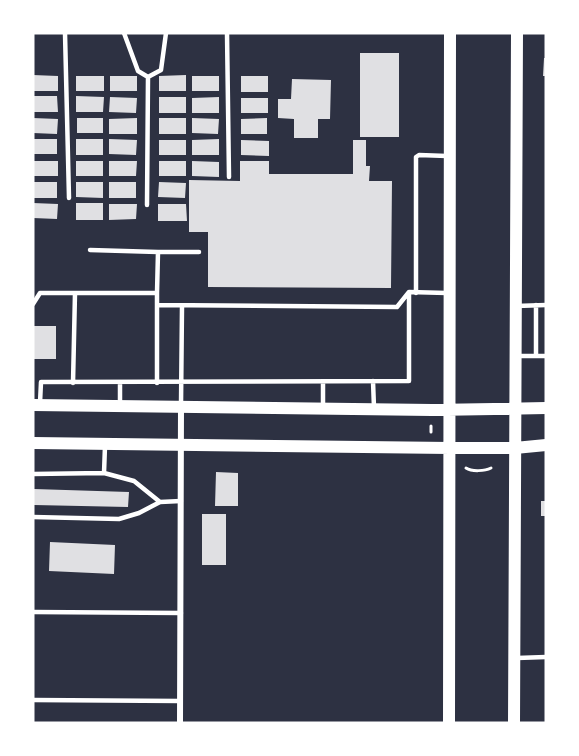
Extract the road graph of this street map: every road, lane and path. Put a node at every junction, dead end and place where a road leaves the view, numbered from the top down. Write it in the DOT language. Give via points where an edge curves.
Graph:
graph roads {
  1 [pos="65,33"];
  2 [pos="124,33"];
  3 [pos="166,33"];
  4 [pos="227,33"];
  5 [pos="450,33"];
  6 [pos="517,33"];
  7 [pos="148,77"];
  8 [pos="450,156"];
  9 [pos="229,177"];
  10 [pos="69,198"];
  11 [pos="147,206"];
  12 [pos="90,250"];
  13 [pos="158,252"];
  14 [pos="199,252"];
  15 [pos="157,292"];
  16 [pos="410,292"];
  17 [pos="416,292"];
  18 [pos="75,293"];
  19 [pos="450,294"];
  20 [pos="33,304"];
  21 [pos="546,304"];
  22 [pos="157,305"];
  23 [pos="536,305"];
  24 [pos="182,306"];
  25 [pos="516,306"];
  26 [pos="515,356"];
  27 [pos="536,356"];
  28 [pos="546,356"];
  29 [pos="33,378"];
  30 [pos="324,381"];
  31 [pos="374,381"];
  32 [pos="41,382"];
  33 [pos="73,383"];
  34 [pos="120,383"];
  35 [pos="157,383"];
  36 [pos="181,383"];
  37 [pos="37,405"];
  38 [pos="120,406"];
  39 [pos="181,407"];
  40 [pos="546,408"];
  41 [pos="323,409"];
  42 [pos="374,409"];
  43 [pos="450,410"];
  44 [pos="515,410"];
  45 [pos="431,426"];
  46 [pos="431,432"];
  47 [pos="33,442"];
  48 [pos="105,443"];
  49 [pos="181,443"];
  50 [pos="546,445"];
  51 [pos="450,448"];
  52 [pos="515,448"];
  53 [pos="466,468"];
  54 [pos="491,468"];
  55 [pos="104,473"];
  56 [pos="33,474"];
  57 [pos="181,501"];
  58 [pos="160,502"];
  59 [pos="33,517"];
  60 [pos="33,612"];
  61 [pos="181,613"];
  62 [pos="546,657"];
  63 [pos="514,658"];
  64 [pos="33,700"];
  65 [pos="180,701"];
  66 [pos="180,723"];
  67 [pos="449,723"];
  68 [pos="514,723"];
  1 -- 10 [label="lane"];
  2 -- 7 [label="lane" via="138,71"];
  3 -- 7 [label="lane" via="160,70"];
  4 -- 9 [label="lane"];
  5 -- 8 [label="main road"];
  6 -- 25 [label="main road"];
  7 -- 11 [label="lane"];
  8 -- 17 [label="lane" via="416,157"];
  8 -- 19 [label="main road"];
  12 -- 13 [label="lane"];
  13 -- 14 [label="lane"];
  13 -- 15 [label="lane"];
  15 -- 18 [label="lane"];
  15 -- 22 [label="lane"];
  16 -- 17 [label="lane"];
  16 -- 24 [label="lane" via="397,307"];
  16 -- 31 [label="lane" via="410,381"];
  17 -- 19 [label="lane"];
  18 -- 20 [label="lane" via="40,293"];
  18 -- 33 [label="lane"];
  19 -- 43 [label="main road"];
  21 -- 23 [label="lane"];
  22 -- 24 [label="lane"];
  22 -- 35 [label="lane"];
  23 -- 25 [label="lane"];
  23 -- 27 [label="lane"];
  24 -- 36 [label="lane"];
  25 -- 26 [label="main road"];
  26 -- 27 [label="lane"];
  26 -- 44 [label="main road"];
  27 -- 28 [label="lane"];
  29 -- 32 [label="lane"];
  30 -- 31 [label="lane"];
  30 -- 36 [label="lane"];
  30 -- 41 [label="lane"];
  31 -- 42 [label="lane"];
  32 -- 33 [label="lane"];
  32 -- 37 [label="lane"];
  33 -- 34 [label="lane"];
  34 -- 35 [label="lane"];
  34 -- 38 [label="lane"];
  35 -- 36 [label="lane"];
  36 -- 39 [label="lane"];
  37 -- 38 [label="main road"];
  38 -- 39 [label="main road"];
  39 -- 41 [label="main road"];
  39 -- 49 [label="street"];
  40 -- 44 [label="main road"];
  41 -- 42 [label="main road"];
  42 -- 43 [label="main road"];
  43 -- 44 [label="main road"];
  43 -- 51 [label="main road"];
  44 -- 52 [label="main road"];
  45 -- 46 [label="path"];
  47 -- 48 [label="main road"];
  48 -- 49 [label="main road"];
  48 -- 55 [label="lane"];
  49 -- 51 [label="main road"];
  49 -- 57 [label="street"];
  50 -- 52 [label="main road"];
  51 -- 52 [label="main road"];
  51 -- 67 [label="main road"];
  52 -- 63 [label="main road"];
  53 -- 54 [label="path"];
  55 -- 56 [label="lane"];
  55 -- 58 [label="lane" via="134,481"];
  57 -- 58 [label="lane"];
  57 -- 61 [label="street"];
  58 -- 59 [label="lane" via="119,519"];
  60 -- 61 [label="lane"];
  61 -- 65 [label="street"];
  62 -- 63 [label="lane"];
  63 -- 68 [label="main road"];
  64 -- 65 [label="lane"];
  65 -- 66 [label="street"];
}
